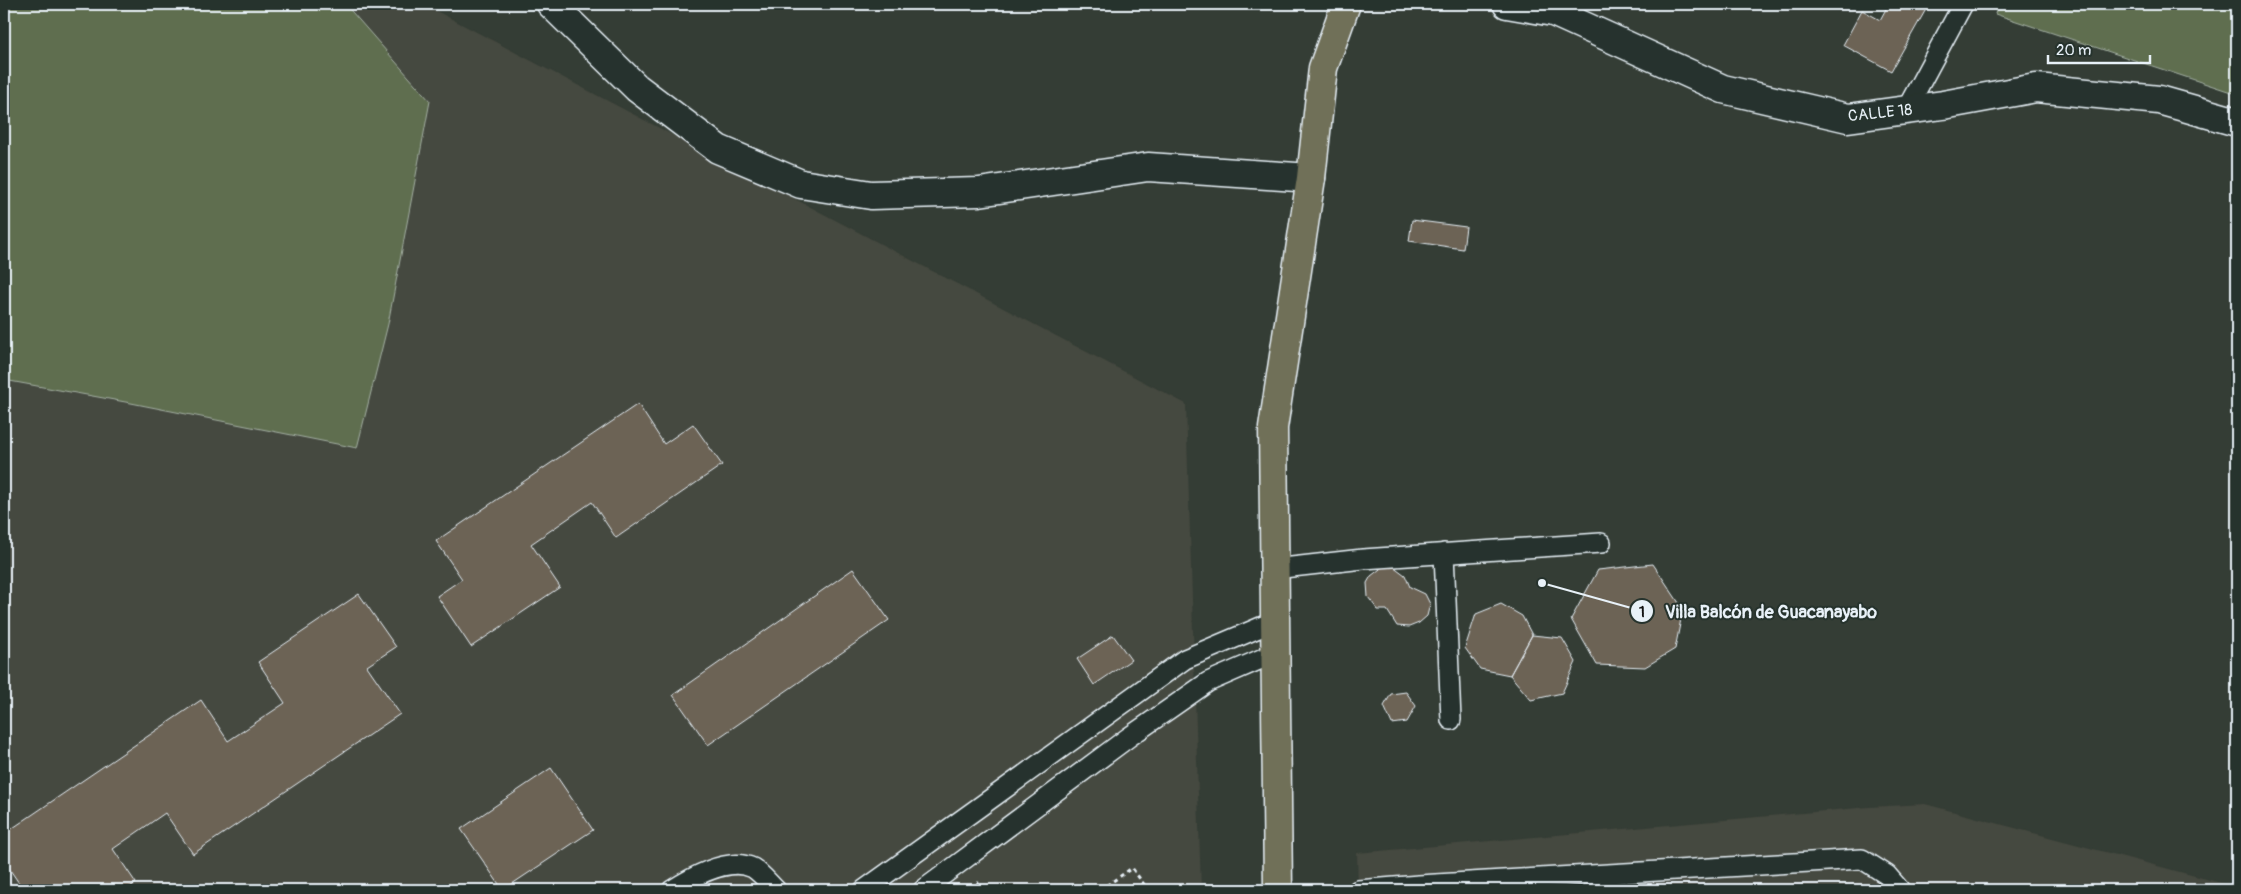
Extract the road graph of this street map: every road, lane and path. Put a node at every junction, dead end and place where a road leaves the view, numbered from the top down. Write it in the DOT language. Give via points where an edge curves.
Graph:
graph roads {
  1 [pos="551,4"];
  2 [pos="1346,4"];
  3 [pos="1507,4"];
  4 [pos="1963,4"];
  5 [pos="1906,110"];
  6 [pos="2237,122"];
  7 [pos="1311,178"];
  8 [pos="1601,543"];
  9 [pos="1444,553"];
  10 [pos="1274,569"];
  11 [pos="1275,621"];
  12 [pos="1275,653"];
  13 [pos="1451,720"];
  14 [pos="1419,888"];
  15 [pos="672,890"];
  16 [pos="776,890"];
  17 [pos="864,890"];
  18 [pos="924,890"];
  19 [pos="1100,890"];
  20 [pos="1148,890"];
  21 [pos="1278,890"];
  22 [pos="1358,890"];
  23 [pos="1900,890"];
  1 -- 7 [label="street" via="637,88 718,149 801,184 871,195 979,192 1148,167"];
  2 -- 7 [label="main road" via="1323,68"];
  3 -- 5 [label="street, CALLE 18" via="1553,12 1722,89 1848,118"];
  4 -- 5 [label="lane"];
  5 -- 6 [label="street, CALLE 18" via="2036,88 2159,100"];
  7 -- 10 [label="main road" via="1273,428"];
  8 -- 9 [label="lane"];
  9 -- 10 [label="lane"];
  9 -- 13 [label="lane"];
  10 -- 11 [label="main road"];
  11 -- 12 [label="main road"];
  11 -- 17 [label="lane" via="1185,659"];
  12 -- 18 [label="lane" via="1200,687 1129,736"];
  12 -- 21 [label="main road"];
  14 -- 22 [label="lane"];
  14 -- 23 [label="lane" via="1862,859 1887,875"];
  15 -- 16 [label="lane" via="710,869 731,865 752,868"];
  19 -- 20 [label="path" via="1132,868"];
}
